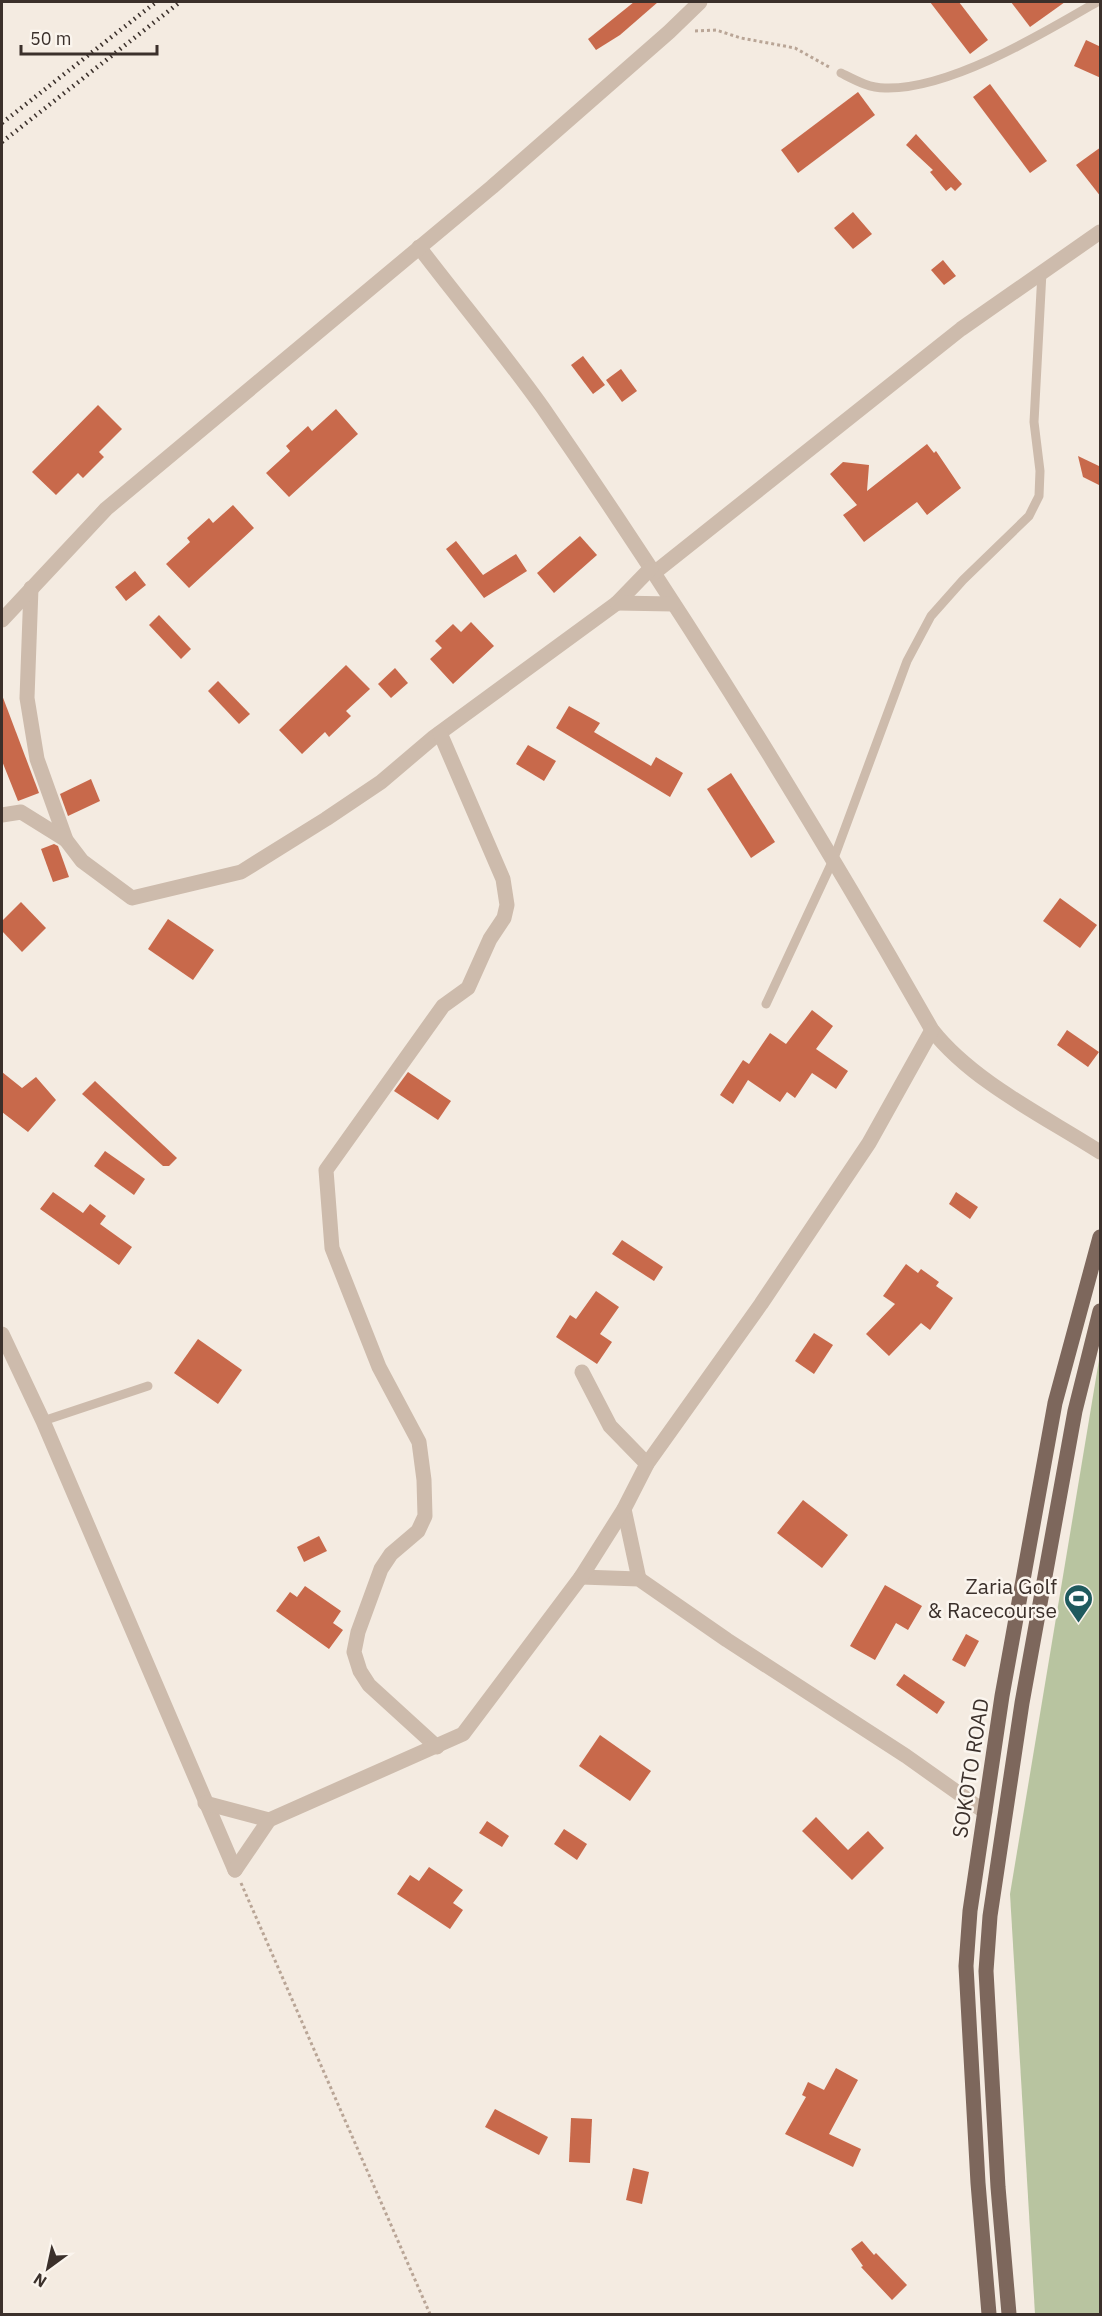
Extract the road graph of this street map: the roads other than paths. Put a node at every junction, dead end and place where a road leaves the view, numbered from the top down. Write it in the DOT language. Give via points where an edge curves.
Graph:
graph roads {
  1 [pos="700,2"];
  2 [pos="1097,2"];
  3 [pos="841,73"];
  4 [pos="1101,232"];
  5 [pos="419,247"];
  6 [pos="1042,272"];
  7 [pos="652,571"];
  8 [pos="31,588"];
  9 [pos="617,603"];
  10 [pos="673,604"];
  11 [pos="2,620"];
  12 [pos="440,733"];
  13 [pos="2,815"];
  14 [pos="66,840"];
  15 [pos="834,858"];
  16 [pos="766,1004"];
  17 [pos="932,1030"];
  18 [pos="1101,1152"];
  19 [pos="1101,1237"];
  20 [pos="1101,1311"];
  21 [pos="2,1334"];
  22 [pos="582,1371"];
  23 [pos="148,1386"];
  24 [pos="43,1421"];
  25 [pos="647,1464"];
  26 [pos="624,1509"];
  27 [pos="581,1577"];
  28 [pos="639,1579"];
  29 [pos="437,1747"];
  30 [pos="205,1803"];
  31 [pos="985,1812"];
  32 [pos="268,1820"];
  33 [pos="989,2314"];
  34 [pos="1009,2314"];
  1 -- 5 [label="street"];
  2 -- 3 [label="lane" via="1020,46 929,82 884,88"];
  4 -- 6 [label="street"];
  5 -- 7 [label="street" via="541,406"];
  5 -- 8 [label="street" via="106,509"];
  6 -- 7 [label="street" via="961,329"];
  6 -- 15 [label="lane" via="1034,422 1039,496 1029,516 931,616 906,661"];
  7 -- 9 [label="street"];
  7 -- 10 [label="street"];
  8 -- 11 [label="street"];
  8 -- 14 [label="street" via="27,698 37,759"];
  9 -- 10 [label="street"];
  9 -- 12 [label="street"];
  10 -- 15 [label="street"];
  12 -- 14 [label="street" via="381,782 241,872 132,898 82,861"];
  12 -- 29 [label="street" via="503,879 507,905 504,918 468,988 443,1006 326,1170 332,1248 379,1367 419,1442 424,1480 425,1516 418,1531 381,1569 354,1652 369,1685"];
  13 -- 14 [label="street" via="21,812"];
  15 -- 16 [label="lane"];
  15 -- 17 [label="street"];
  17 -- 18 [label="street" via="969,1068"];
  17 -- 25 [label="street" via="869,1143"];
  19 -- 31 [label="main road, SOKOTO ROAD" via="1055,1403"];
  20 -- 34 [label="main road, SOKOTO ROAD" via="1074,1410 1022,1703 990,1916 986,1971"];
  21 -- 24 [label="street"];
  22 -- 25 [label="street" via="610,1426"];
  23 -- 24 [label="lane"];
  24 -- 30 [label="street"];
  25 -- 26 [label="street"];
  26 -- 27 [label="street"];
  26 -- 28 [label="street"];
  27 -- 28 [label="street"];
  27 -- 29 [label="street" via="463,1734"];
  28 -- 31 [label="street"];
  29 -- 32 [label="street"];
  30 -- 32 [label="street"];
  30 -- 32 [label="street" via="235,1870"];
  31 -- 33 [label="main road, SOKOTO ROAD" via="966,1966"];
}
